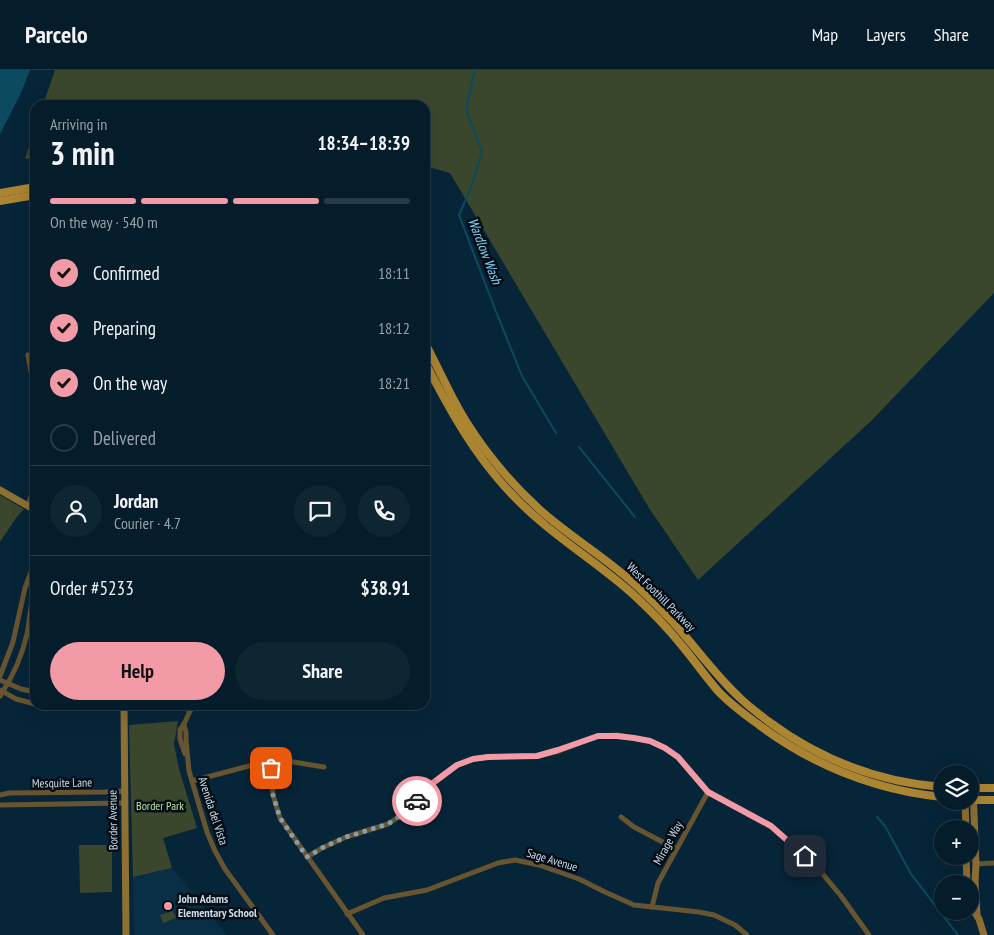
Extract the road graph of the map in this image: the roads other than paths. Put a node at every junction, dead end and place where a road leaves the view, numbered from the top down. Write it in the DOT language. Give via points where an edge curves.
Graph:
graph roads {
  1 [pos="30,188"];
  2 [pos="19,190"];
  3 [pos="0,192"];
  4 [pos="30,196"];
  5 [pos="0,197"];
  6 [pos="0,201"];
  7 [pos="430,353"];
  8 [pos="28,355"];
  9 [pos="30,366"];
  10 [pos="430,372"];
  11 [pos="0,490"];
  12 [pos="30,500"];
  13 [pos="28,506"];
  14 [pos="30,575"];
  15 [pos="30,617"];
  16 [pos="0,676"];
  17 [pos="0,680"];
  18 [pos="8,683"];
  19 [pos="30,690"];
  20 [pos="1,693"];
  21 [pos="30,703"];
  22 [pos="124,710"];
  23 [pos="190,711"];
  24 [pos="270,762"];
  25 [pos="324,767"];
  26 [pos="192,781"];
  27 [pos="934,786"];
  28 [pos="979,788"];
  29 [pos="994,788"];
  30 [pos="124,791"];
  31 [pos="708,792"];
  32 [pos="0,795"];
  33 [pos="934,796"];
  34 [pos="994,800"];
  35 [pos="979,801"];
  36 [pos="125,803"];
  37 [pos="0,804"];
  38 [pos="621,817"];
  39 [pos="676,849"];
  40 [pos="307,857"];
  41 [pos="994,863"];
  42 [pos="979,864"];
  43 [pos="652,907"];
  44 [pos="347,914"];
  45 [pos="979,920"];
  46 [pos="126,935"];
  47 [pos="273,935"];
  48 [pos="363,935"];
  49 [pos="747,935"];
  50 [pos="869,935"];
  51 [pos="984,935"];
  1 -- 2 [label="main road"];
  2 -- 3 [label="main road"];
  2 -- 5 [label="main road"];
  4 -- 6 [label="main road"];
  7 -- 27 [label="main road, West Foothill Parkway" via="466,422 505,475 560,526 638,587 740,698 792,738 820,753 876,775"];
  8 -- 9 [label="street"];
  10 -- 33 [label="main road, West Foothill Parkway" via="467,439 501,483 539,520 637,598 678,640 732,705 796,750 840,772 915,794"];
  11 -- 13 [label="street"];
  12 -- 13 [label="street"];
  14 -- 16 [label="street" via="13,642"];
  15 -- 18 [label="street" via="19,660"];
  17 -- 18 [label="street"];
  18 -- 19 [label="street"];
  18 -- 20 [label="street"];
  20 -- 21 [label="street"];
  22 -- 30 [label="street, Border Avenue"];
  23 -- 26 [label="street, Avenida del Vista" via="180,730 180,739"];
  24 -- 25 [label="street" via="287,761"];
  24 -- 26 [label="street"];
  24 -- 40 [label="street" via="278,813"];
  26 -- 47 [label="street, Avenida del Vista" via="215,851"];
  28 -- 29 [label="main road"];
  30 -- 32 [label="street, Mesquite Lane"];
  30 -- 36 [label="street, Border Avenue"];
  31 -- 39 [label="street, Mirage Way"];
  31 -- 40 [label="street" via="678,757 665,748 634,738 598,736 537,756 488,757 457,765 433,783 406,812 388,824 346,837"];
  31 -- 50 [label="street" via="771,826 816,866"];
  34 -- 35 [label="main road"];
  36 -- 37 [label="street, Mesquite Lane"];
  36 -- 46 [label="street, Border Avenue"];
  38 -- 39 [label="street"];
  39 -- 43 [label="street, Mirage Way" via="658,883"];
  40 -- 44 [label="street"];
  41 -- 42 [label="street"];
  43 -- 44 [label="street, Sage Avenue" via="634,905 579,879 539,864 516,860 498,863 427,890 384,898"];
  43 -- 49 [label="street, Sage Avenue" via="714,915"];
  44 -- 48 [label="street"];
  45 -- 51 [label="street"];
}
